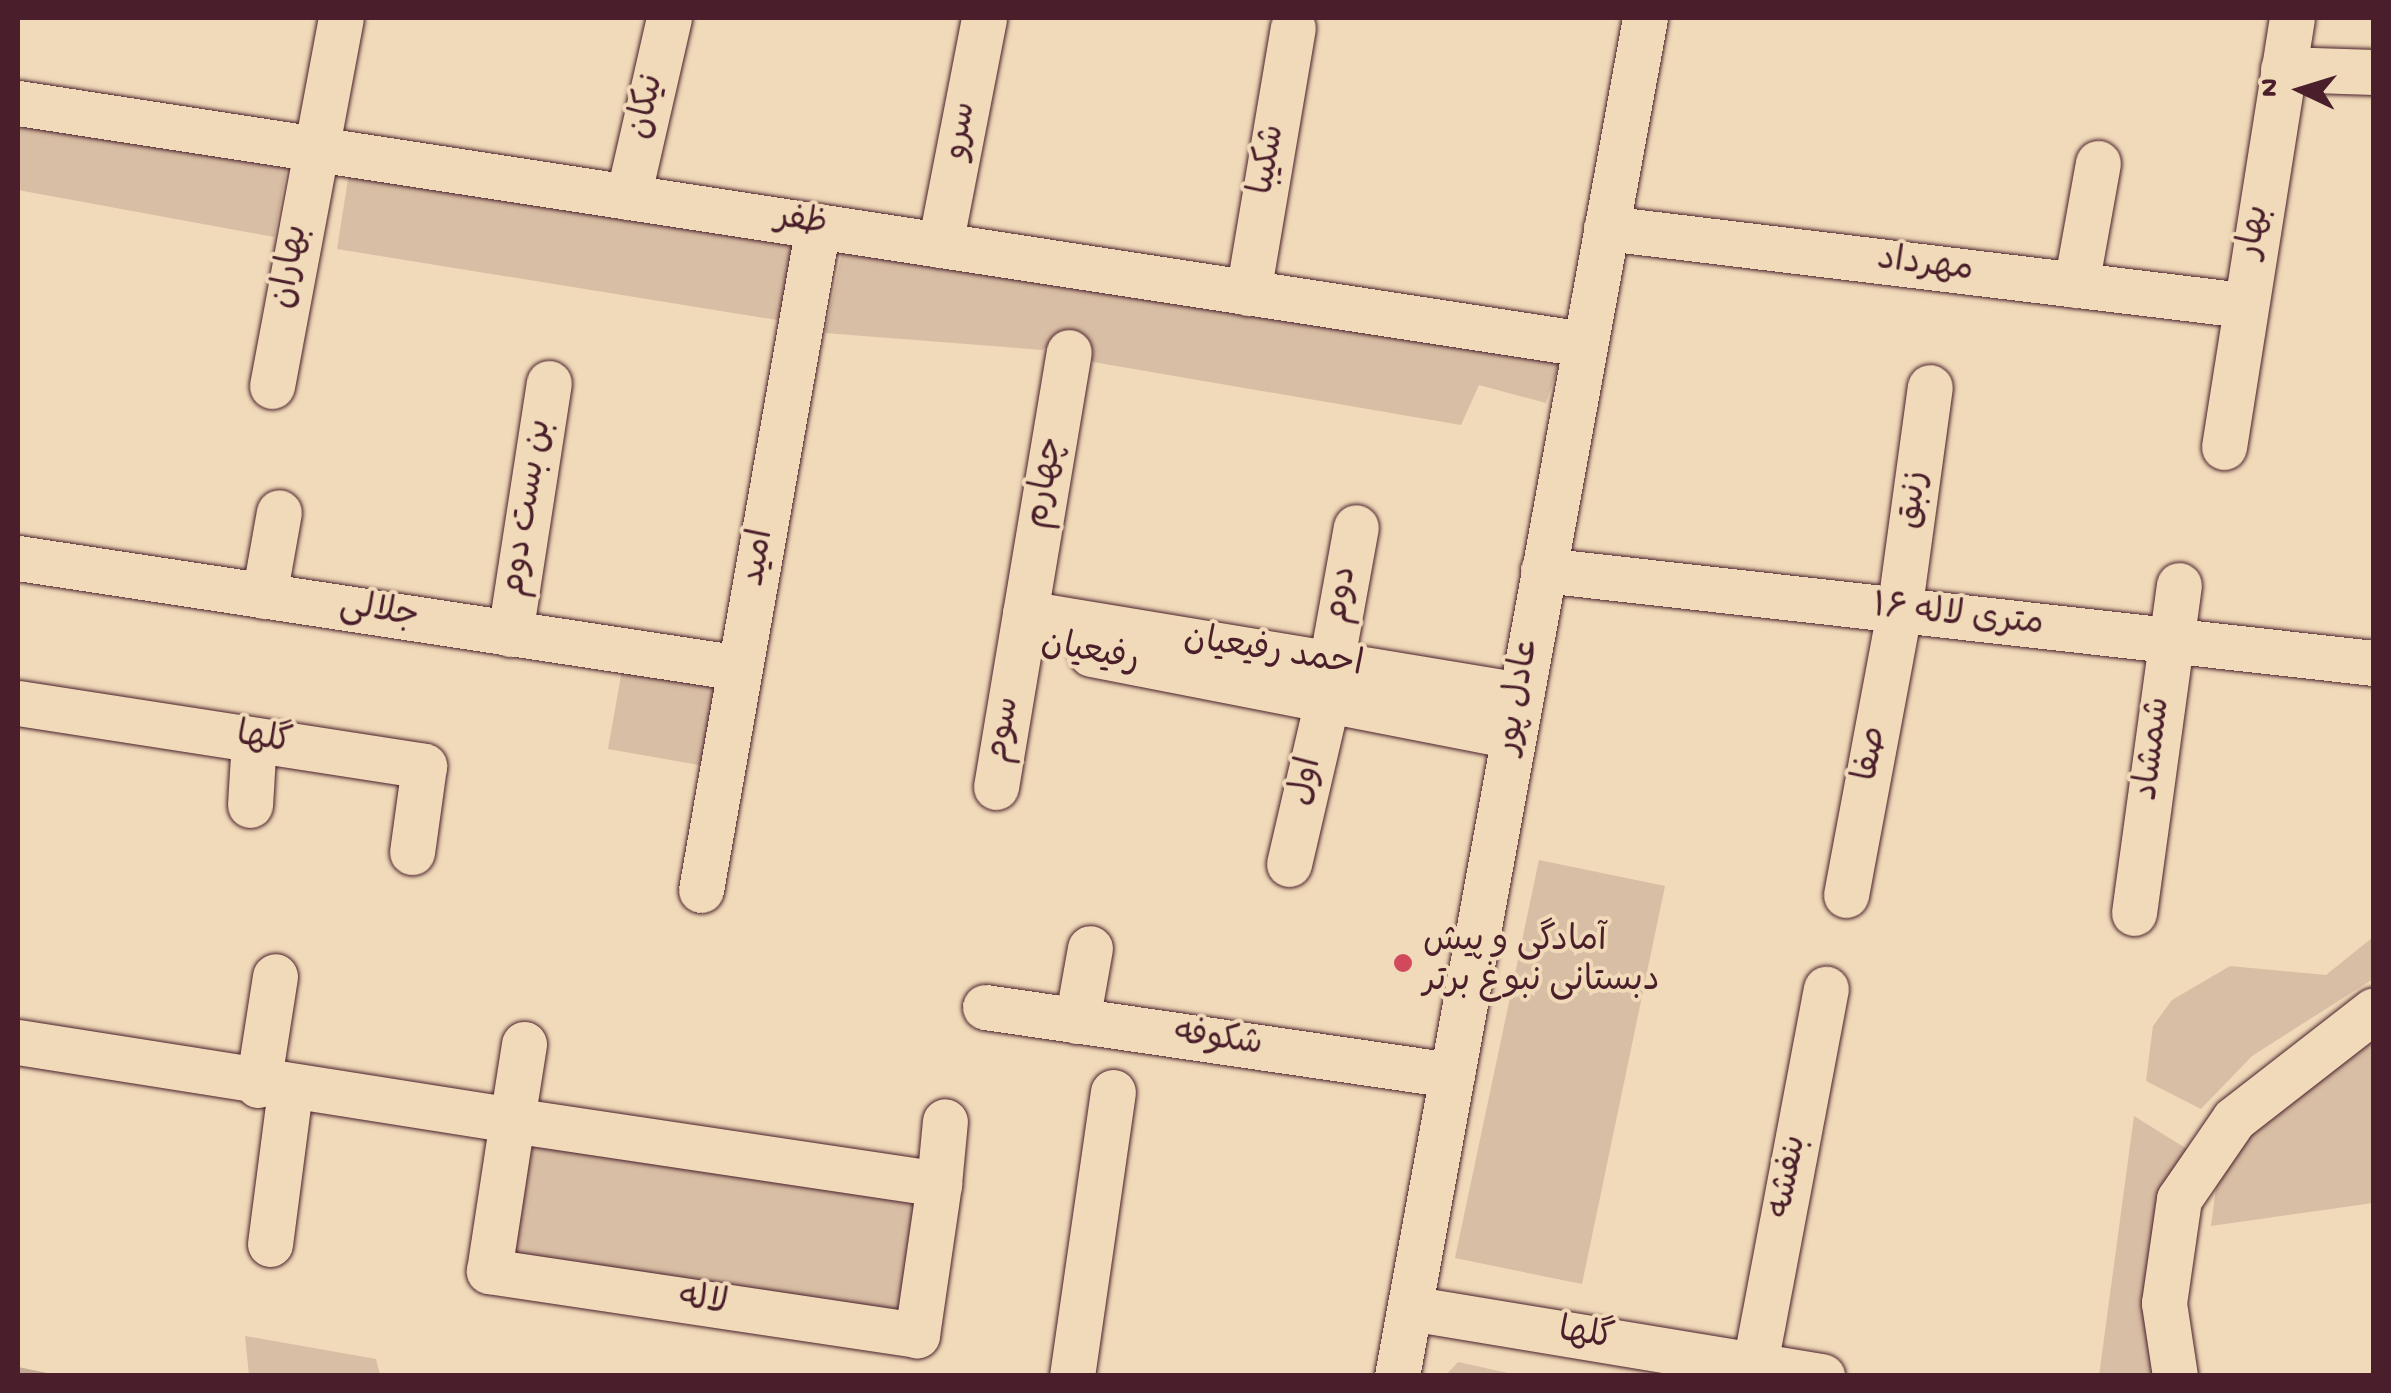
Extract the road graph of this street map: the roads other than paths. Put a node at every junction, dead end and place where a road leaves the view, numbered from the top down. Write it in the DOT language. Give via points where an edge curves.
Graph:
graph roads {
  1 [pos="341,18"];
  2 [pos="669,18"];
  3 [pos="984,18"];
  4 [pos="1644,18"];
  5 [pos="2292,18"];
  6 [pos="1293,28"];
  7 [pos="2283,69"];
  8 [pos="2374,72"];
  9 [pos="18,103"];
  10 [pos="312,148"];
  11 [pos="2098,163"];
  12 [pos="628,197"];
  13 [pos="818,226"];
  14 [pos="1606,228"];
  15 [pos="940,245"];
  16 [pos="2076,285"];
  17 [pos="1248,293"];
  18 [pos="2243,306"];
  19 [pos="1584,344"];
  20 [pos="1069,352"];
  21 [pos="549,383"];
  22 [pos="272,386"];
  23 [pos="1930,388"];
  24 [pos="2224,447"];
  25 [pos="278,512"];
  26 [pos="1356,527"];
  27 [pos="18,558"];
  28 [pos="1544,570"];
  29 [pos="2179,585"];
  30 [pos="264,596"];
  31 [pos="1898,612"];
  32 [pos="1023,627"];
  33 [pos="510,634"];
  34 [pos="2169,641"];
  35 [pos="2374,663"];
  36 [pos="740,668"];
  37 [pos="1329,682"];
  38 [pos="18,704"];
  39 [pos="1517,716"];
  40 [pos="254,740"];
  41 [pos="996,787"];
  42 [pos="250,805"];
  43 [pos="412,852"];
  44 [pos="1289,864"];
  45 [pos="701,890"];
  46 [pos="1846,895"];
  47 [pos="2134,913"];
  48 [pos="1090,948"];
  49 [pos="275,976"];
  50 [pos="1826,989"];
  51 [pos="985,1007"];
  52 [pos="2374,1010"];
  53 [pos="1077,1021"];
  54 [pos="18,1042"];
  55 [pos="524,1044"];
  56 [pos="1452,1075"];
  57 [pos="274,1087"];
  58 [pos="1113,1092"];
  59 [pos="512,1120"];
  60 [pos="945,1121"];
  61 [pos="939,1184"];
  62 [pos="270,1244"];
  63 [pos="1410,1308"];
  64 [pos="1791,1372"];
  65 [pos="1072,1376"];
  66 [pos="1397,1376"];
  67 [pos="2175,1376"];
  1 -- 10 [label="street, بهاران"];
  2 -- 12 [label="street, نیکان"];
  3 -- 15 [label="street, سرو"];
  4 -- 14 [label="street, عادل پور"];
  5 -- 7 [label="street, بهار"];
  6 -- 17 [label="street, شکیبا"];
  7 -- 8 [label="street"];
  7 -- 18 [label="street, بهار"];
  9 -- 10 [label="street, ظفر"];
  10 -- 12 [label="street, ظفر"];
  10 -- 22 [label="street, بهاران"];
  11 -- 16 [label="street"];
  12 -- 13 [label="street, ظفر"];
  13 -- 15 [label="street, ظفر"];
  13 -- 36 [label="street, امید"];
  14 -- 16 [label="street, مهرداد"];
  14 -- 19 [label="street, عادل پور"];
  15 -- 17 [label="street, ظفر"];
  16 -- 18 [label="street, مهرداد"];
  17 -- 19 [label="street, ظفر"];
  18 -- 24 [label="street, بهار"];
  19 -- 28 [label="street, عادل پور"];
  20 -- 32 [label="street, چهارم"];
  21 -- 33 [label="street, بن بست دوم"];
  23 -- 31 [label="street, زنبق"];
  25 -- 30 [label="street"];
  26 -- 37 [label="street, دوم"];
  27 -- 30 [label="street, جلالی"];
  28 -- 31 [label="street, ۱۶ متری لاله"];
  28 -- 39 [label="street, عادل پور"];
  29 -- 34 [label="street, شمشاد"];
  30 -- 33 [label="street, جلالی"];
  31 -- 34 [label="street, ۱۶ متری لاله"];
  31 -- 46 [label="street, صفا"];
  32 -- 37 [label="street, احمد رفیعیان"];
  32 -- 41 [label="street, سوم"];
  33 -- 36 [label="street, جلالی"];
  34 -- 35 [label="street, ۱۶ متری لاله"];
  34 -- 47 [label="street, شمشاد"];
  36 -- 45 [label="street, امید"];
  37 -- 39 [label="street, احمد رفیعیان"];
  37 -- 44 [label="street, اول"];
  38 -- 40 [label="street, گلها"];
  39 -- 56 [label="street, عادل پور"];
  40 -- 42 [label="street"];
  40 -- 43 [label="street, گلها" via="424,766"];
  48 -- 53 [label="street"];
  49 -- 57 [label="street"];
  50 -- 64 [label="street, بنفشه"];
  51 -- 53 [label="street, شکوفه"];
  52 -- 67 [label="street" via="2234,1118 2179,1200 2164,1303"];
  53 -- 56 [label="street, شکوفه"];
  54 -- 57 [label="street"];
  55 -- 59 [label="street, لاله"];
  56 -- 63 [label="street, عادل پور"];
  57 -- 59 [label="street"];
  57 -- 62 [label="street"];
  58 -- 65 [label="street"];
  59 -- 61 [label="street"];
  59 -- 61 [label="street, لاله" via="489,1271 820,1321 916,1335"];
  60 -- 61 [label="street, لاله"];
  63 -- 64 [label="street, گلها"];
  63 -- 66 [label="street, عادل پور"];
}
